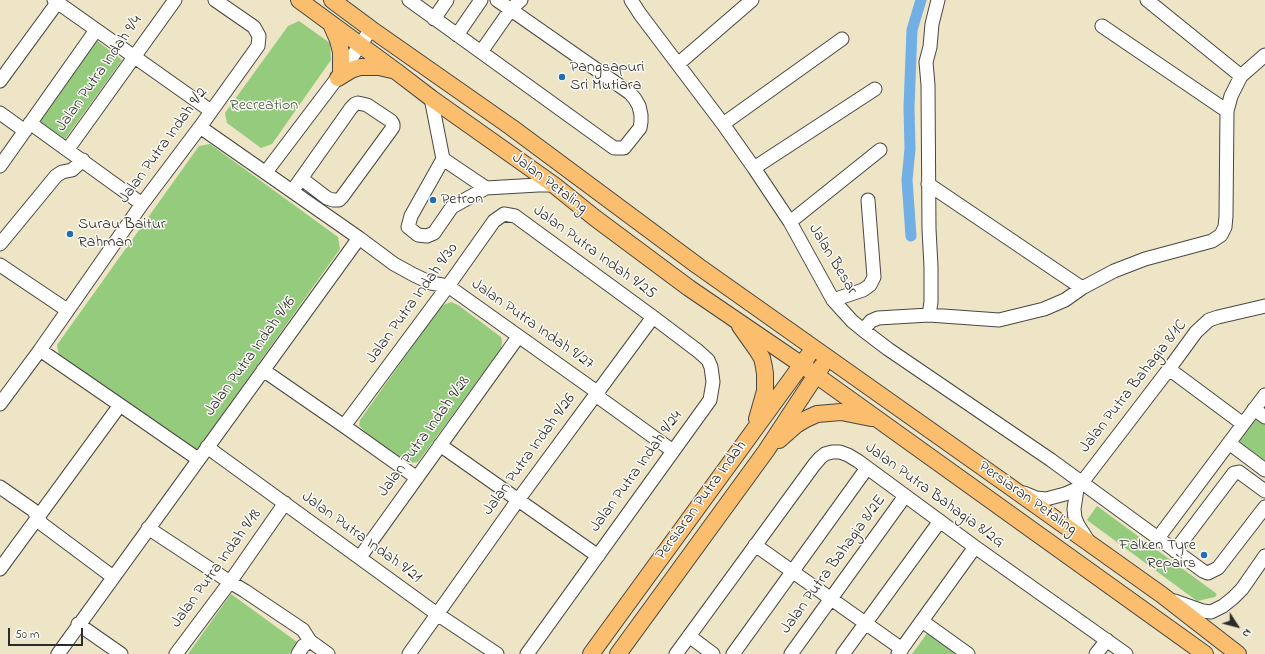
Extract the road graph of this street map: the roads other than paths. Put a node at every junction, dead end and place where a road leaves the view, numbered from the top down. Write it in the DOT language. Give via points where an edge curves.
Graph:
graph roads {
  1 [pos="175,0"];
  2 [pos="215,0"];
  3 [pos="299,0"];
  4 [pos="332,0"];
  5 [pos="409,0"];
  6 [pos="447,0"];
  7 [pos="481,0"];
  8 [pos="497,0"];
  9 [pos="521,0"];
  10 [pos="631,0"];
  11 [pos="752,0"];
  12 [pos="938,0"];
  13 [pos="1147,0"];
  14 [pos="56,1"];
  15 [pos="511,9"];
  16 [pos="434,19"];
  17 [pos="331,24"];
  18 [pos="1102,26"];
  19 [pos="371,29"];
  20 [pos="96,30"];
  21 [pos="457,34"];
  22 [pos="842,39"];
  23 [pos="360,45"];
  24 [pos="481,52"];
  25 [pos="1265,55"];
  26 [pos="134,56"];
  27 [pos="678,64"];
  28 [pos="397,72"];
  29 [pos="340,75"];
  30 [pos="1241,76"];
  31 [pos="0,81"];
  32 [pos="875,89"];
  33 [pos="431,98"];
  34 [pos="211,111"];
  35 [pos="1227,111"];
  36 [pos="0,113"];
  37 [pos="723,124"];
  38 [pos="200,126"];
  39 [pos="28,127"];
  40 [pos="68,149"];
  41 [pos="880,150"];
  42 [pos="443,159"];
  43 [pos="83,160"];
  44 [pos="0,166"];
  45 [pos="754,168"];
  46 [pos="266,172"];
  47 [pos="302,178"];
  48 [pos="928,184"];
  49 [pos="554,185"];
  50 [pos="486,188"];
  51 [pos="293,190"];
  52 [pos="868,200"];
  53 [pos="142,204"];
  54 [pos="515,216"];
  55 [pos="790,222"];
  56 [pos="359,238"];
  57 [pos="0,244"];
  58 [pos="0,264"];
  59 [pos="448,286"];
  60 [pos="1082,288"];
  61 [pos="834,300"];
  62 [pos="1265,306"];
  63 [pos="67,310"];
  64 [pos="929,314"];
  65 [pos="653,317"];
  66 [pos="735,318"];
  67 [pos="863,330"];
  68 [pos="518,337"];
  69 [pos="814,348"];
  70 [pos="40,350"];
  71 [pos="827,358"];
  72 [pos="802,365"];
  73 [pos="1170,369"];
  74 [pos="263,370"];
  75 [pos="816,375"];
  76 [pos="597,392"];
  77 [pos="1265,395"];
  78 [pos="0,404"];
  79 [pos="120,405"];
  80 [pos="1260,413"];
  81 [pos="878,420"];
  82 [pos="1243,424"];
  83 [pos="344,426"];
  84 [pos="747,438"];
  85 [pos="1229,443"];
  86 [pos="440,445"];
  87 [pos="207,447"];
  88 [pos="673,451"];
  89 [pos="766,451"];
  90 [pos="198,459"];
  91 [pos="867,468"];
  92 [pos="1265,470"];
  93 [pos="417,478"];
  94 [pos="1009,486"];
  95 [pos="1080,486"];
  96 [pos="0,487"];
  97 [pos="1265,491"];
  98 [pos="905,496"];
  99 [pos="518,500"];
  100 [pos="284,504"];
  101 [pos="1265,507"];
  102 [pos="38,516"];
  103 [pos="940,521"];
  104 [pos="148,528"];
  105 [pos="1158,538"];
  106 [pos="755,545"];
  107 [pos="1092,545"];
  108 [pos="975,547"];
  109 [pos="1176,551"];
  110 [pos="598,556"];
  111 [pos="1265,556"];
  112 [pos="360,557"];
  113 [pos="0,569"];
  114 [pos="792,572"];
  115 [pos="113,577"];
  116 [pos="230,582"];
  117 [pos="1162,595"];
  118 [pos="831,599"];
  119 [pos="437,614"];
  120 [pos="922,621"];
  121 [pos="865,623"];
  122 [pos="78,624"];
  123 [pos="689,636"];
  124 [pos="1107,640"];
  125 [pos="310,641"];
  126 [pos="900,652"];
  127 [pos="58,654"];
  128 [pos="121,654"];
  129 [pos="176,654"];
  130 [pos="298,654"];
  131 [pos="328,654"];
  132 [pos="409,654"];
  133 [pos="497,654"];
  134 [pos="527,654"];
  135 [pos="591,654"];
  136 [pos="618,654"];
  137 [pos="676,654"];
  138 [pos="713,654"];
  139 [pos="733,654"];
  140 [pos="791,654"];
  141 [pos="844,654"];
  142 [pos="968,654"];
  143 [pos="1096,654"];
  144 [pos="1126,654"];
  145 [pos="1205,654"];
  146 [pos="1238,654"];
  1 -- 26 [label="street, Jalan Putra Indah 9/4"];
  2 -- 34 [label="street, Jalan Putra Indah 9/2" via="254,28 259,36 258,46"];
  3 -- 17 [label="main road, Jalan Petaling"];
  4 -- 19 [label="main road, Jalan Petaling"];
  5 -- 16 [label="street"];
  6 -- 16 [label="street"];
  7 -- 21 [label="street"];
  8 -- 15 [label="street"];
  9 -- 15 [label="street"];
  10 -- 27 [label="street, Jalan Besar"];
  11 -- 27 [label="street"];
  12 -- 48 [label="street" via="926,62"];
  13 -- 30 [label="street"];
  14 -- 20 [label="street"];
  14 -- 31 [label="street"];
  15 -- 24 [label="street"];
  15 -- 24 [label="street" via="630,93 639,106 640,128 624,148 614,148"];
  16 -- 21 [label="street"];
  17 -- 23 [label="main road, Jalan Petaling"];
  17 -- 29 [label="main road" via="338,40"];
  18 -- 35 [label="street"];
  19 -- 23 [label="street"];
  19 -- 69 [label="main road, Jalan Petaling" via="511,126 698,266"];
  20 -- 26 [label="street"];
  20 -- 39 [label="street"];
  21 -- 24 [label="street"];
  22 -- 37 [label="street"];
  23 -- 28 [label="main road, Jalan Petaling"];
  23 -- 29 [label="street"];
  25 -- 30 [label="street"];
  26 -- 34 [label="street"];
  26 -- 40 [label="street, Jalan Putra Indah 9/4"];
  27 -- 37 [label="street, Jalan Besar"];
  28 -- 29 [label="main road" via="379,67 360,67"];
  28 -- 33 [label="main road, Jalan Petaling"];
  29 -- 46 [label="street"];
  30 -- 35 [label="street"];
  32 -- 45 [label="street"];
  33 -- 42 [label="street"];
  33 -- 49 [label="main road, Jalan Petaling"];
  34 -- 38 [label="street, Jalan Putra Indah 9/2"];
  35 -- 60 [label="street" via="1226,216 1221,235 1212,241 1145,259 1114,271"];
  36 -- 39 [label="street"];
  37 -- 45 [label="street, Jalan Besar"];
  38 -- 46 [label="street"];
  38 -- 53 [label="street, Jalan Putra Indah 9/2"];
  39 -- 40 [label="street"];
  39 -- 44 [label="street"];
  40 -- 43 [label="street"];
  41 -- 55 [label="street"];
  42 -- 50 [label="street"];
  42 -- 50 [label="street" via="411,216 408,227 418,235 427,236 434,233 452,207"];
  43 -- 53 [label="street"];
  43 -- 57 [label="street" via="72,170 56,176"];
  45 -- 55 [label="street, Jalan Besar"];
  46 -- 51 [label="street"];
  47 -- 47 [label="street" via="355,104 367,105 393,124 388,135 339,200 327,198"];
  47 -- 51 [label="street"];
  48 -- 60 [label="street"];
  48 -- 64 [label="street" via="931,267"];
  49 -- 50 [label="street"];
  49 -- 66 [label="main road, Jalan Petaling" via="683,283"];
  51 -- 56 [label="street"];
  52 -- 61 [label="street" via="874,277 870,285 863,290"];
  53 -- 63 [label="street, Jalan Putra Indah 9/2"];
  54 -- 59 [label="street, Jalan Putra Indah 9/30" via="504,214 494,221"];
  54 -- 65 [label="street, Jalan Putra Indah 9/25"];
  55 -- 61 [label="street, Jalan Besar"];
  56 -- 59 [label="street" via="394,264 414,275"];
  56 -- 74 [label="street, Jalan Putra Indah 9/16"];
  58 -- 63 [label="street"];
  59 -- 68 [label="street, Jalan Putra Indah 9/27"];
  59 -- 83 [label="street, Jalan Putra Indah 9/30"];
  60 -- 64 [label="street" via="1065,300 1044,309 999,320"];
  61 -- 67 [label="street, Jalan Besar"];
  62 -- 73 [label="street, Jalan Putra Bahagia 8/1C" via="1209,320 1196,332"];
  63 -- 70 [label="street, Jalan Putra Indah 9/2"];
  64 -- 67 [label="street" via="878,318 870,321"];
  65 -- 76 [label="street, Jalan Putra Indah 9/26"];
  65 -- 88 [label="street, Jalan Putra Indah 9/24" via="708,360 714,382 710,400"];
  66 -- 72 [label="main road, Jalan Petaling"];
  66 -- 84 [label="main road" via="762,358 765,374 762,402"];
  67 -- 95 [label="street, Jalan Besar" via="1051,460"];
  68 -- 76 [label="street, Jalan Putra Indah 9/27"];
  68 -- 86 [label="street, Jalan Putra Indah 9/28"];
  69 -- 71 [label="main road, Persiaran Petaling"];
  69 -- 72 [label="main road, Persiaran Putra Indah"];
  70 -- 78 [label="street, Jalan Putra Indah 9/2"];
  70 -- 79 [label="street"];
  71 -- 75 [label="main road, Persiaran Putra Indah"];
  71 -- 94 [label="main road, Persiaran Petaling"];
  72 -- 75 [label="main road, Persiaran Petaling"];
  72 -- 84 [label="main road, Persiaran Putra Indah"];
  73 -- 82 [label="street"];
  73 -- 95 [label="street, Jalan Putra Bahagia 8/1C"];
  74 -- 83 [label="street"];
  74 -- 87 [label="street, Jalan Putra Indah 9/16"];
  75 -- 81 [label="main road, Persiaran Petaling"];
  75 -- 89 [label="main road, Persiaran Putra Indah"];
  76 -- 88 [label="street, Jalan Putra Indah 9/27" via="601,399"];
  76 -- 99 [label="street, Jalan Putra Indah 9/26"];
  77 -- 80 [label="street"];
  79 -- 90 [label="street"];
  79 -- 102 [label="street"];
  80 -- 82 [label="street"];
  81 -- 89 [label="main road" via="841,412 817,414 796,425"];
  81 -- 145 [label="main road, Persiaran Petaling"];
  82 -- 85 [label="street"];
  83 -- 93 [label="street"];
  84 -- 135 [label="main road, Persiaran Putra Indah"];
  85 -- 92 [label="street"];
  85 -- 105 [label="street"];
  86 -- 93 [label="street, Jalan Putra Indah 9/28"];
  86 -- 99 [label="street"];
  87 -- 90 [label="street, Jalan Putra Indah 9/16"];
  87 -- 100 [label="street, Jalan Putra Indah 9/21"];
  88 -- 110 [label="street, Jalan Putra Indah 9/24"];
  89 -- 136 [label="main road, Persiaran Putra Indah"];
  90 -- 104 [label="street, Jalan Putra Indah 9/16"];
  91 -- 98 [label="street, Jalan Putra Bahagia 8/2G"];
  91 -- 106 [label="street, Jalan Putra Bahagia 8/2G" via="840,452 825,454 814,465"];
  91 -- 114 [label="street"];
  93 -- 112 [label="street, Jalan Putra Indah 9/28"];
  94 -- 95 [label="street" via="1036,498 1046,499 1065,494"];
  94 -- 107 [label="main road, Persiaran Petaling"];
  95 -- 105 [label="street, Jalan Besar"];
  95 -- 107 [label="street" via="1074,509 1075,518"];
  96 -- 102 [label="street"];
  97 -- 109 [label="street" via="1239,472 1234,473"];
  98 -- 103 [label="street, Jalan Putra Bahagia 8/2G"];
  98 -- 118 [label="street, Jalan Putra Bahagia 8/2E"];
  99 -- 110 [label="street"];
  99 -- 119 [label="street, Jalan Putra Indah 9/26"];
  100 -- 112 [label="street, Jalan Putra Indah 9/21"];
  100 -- 116 [label="street, Jalan Putra Indah 9/18"];
  101 -- 109 [label="street, Jalan Besar" via="1214,572 1203,571"];
  102 -- 113 [label="street"];
  102 -- 115 [label="street" via="42,524"];
  103 -- 108 [label="street, Jalan Putra Bahagia 8/2G"];
  103 -- 121 [label="street"];
  104 -- 115 [label="street, Jalan Putra Indah 9/16"];
  104 -- 116 [label="street"];
  105 -- 109 [label="street, Jalan Besar"];
  106 -- 114 [label="street"];
  106 -- 123 [label="street, Jalan Putra Bahagia 8/2G"];
  107 -- 117 [label="main road, Persiaran Petaling"];
  108 -- 120 [label="street"];
  108 -- 124 [label="street, Jalan Putra Bahagia 8/2G"];
  110 -- 134 [label="street, Jalan Putra Indah 9/24"];
  111 -- 117 [label="street" via="1242,589 1223,606 1211,612 1196,610"];
  112 -- 119 [label="street, Jalan Putra Indah 9/21"];
  114 -- 118 [label="street"];
  114 -- 139 [label="street"];
  115 -- 122 [label="street, Jalan Putra Indah 9/16"];
  116 -- 125 [label="street" via="303,630"];
  116 -- 129 [label="street, Jalan Putra Indah 9/18"];
  117 -- 146 [label="main road, Persiaran Petaling"];
  118 -- 121 [label="street"];
  118 -- 140 [label="street, Jalan Putra Bahagia 8/2E"];
  119 -- 132 [label="street, Jalan Putra Indah 9/26"];
  119 -- 133 [label="street, Jalan Putra Indah 9/21"];
  120 -- 126 [label="street"];
  120 -- 142 [label="street"];
  121 -- 126 [label="street"];
  121 -- 141 [label="street"];
  122 -- 127 [label="street, Jalan Putra Indah 9/16"];
  122 -- 128 [label="street"];
  123 -- 137 [label="street, Jalan Putra Bahagia 8/2G"];
  123 -- 138 [label="street"];
  124 -- 143 [label="street"];
  124 -- 144 [label="street, Jalan Putra Bahagia 8/2G"];
  125 -- 130 [label="street"];
  125 -- 131 [label="street"];
}
